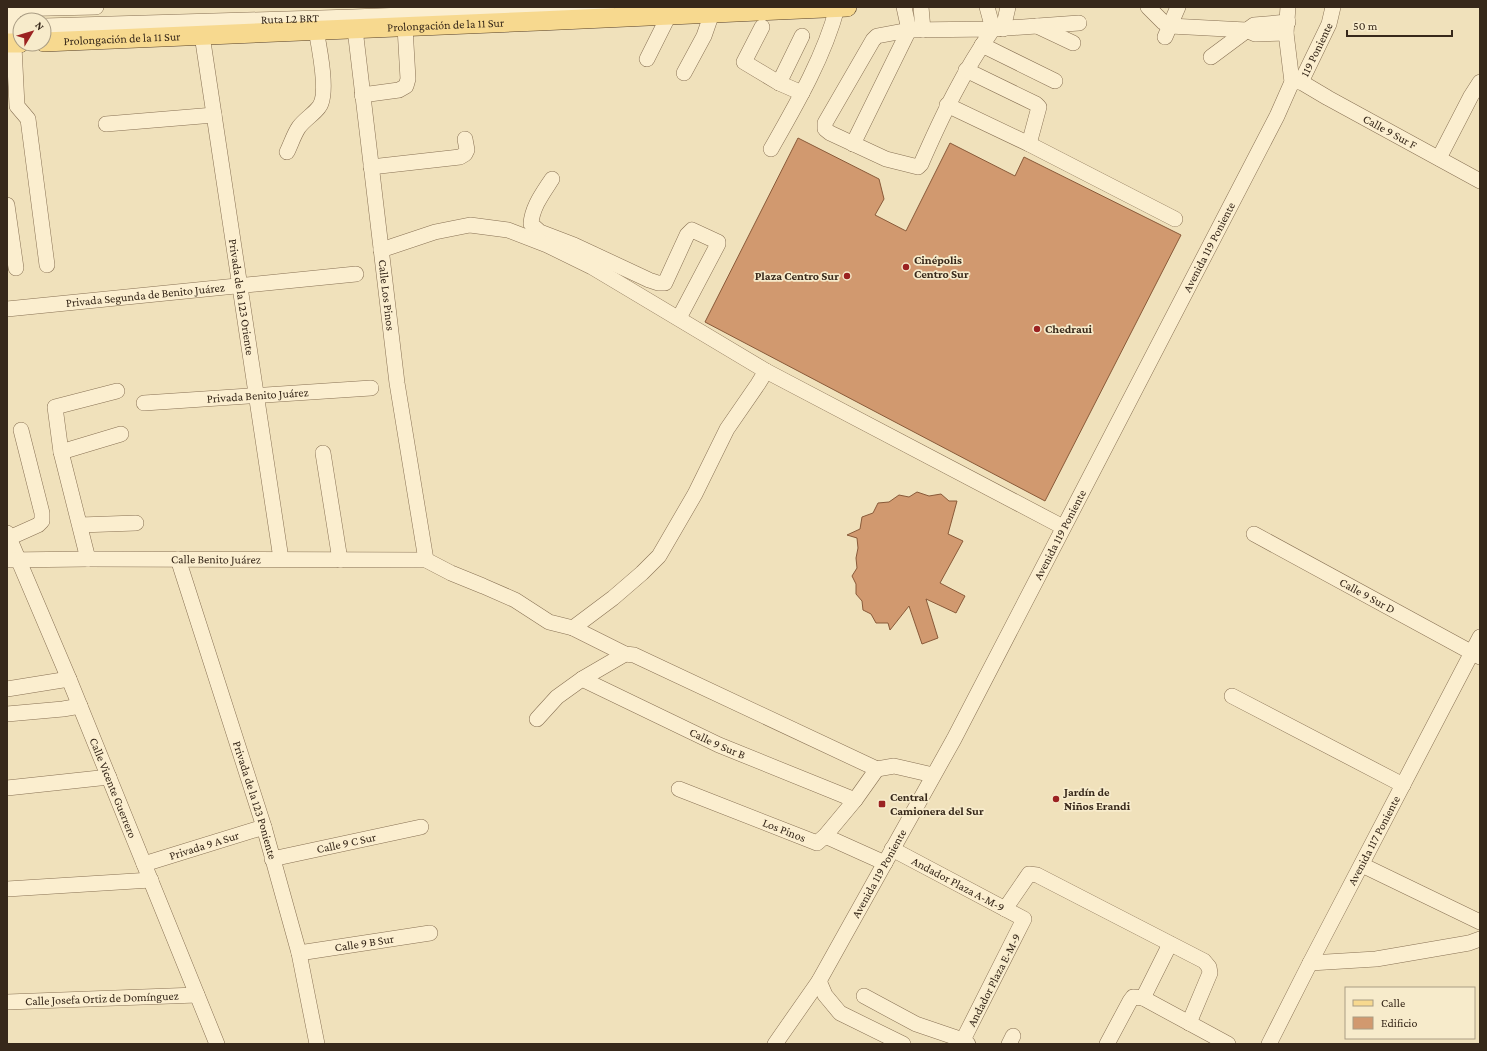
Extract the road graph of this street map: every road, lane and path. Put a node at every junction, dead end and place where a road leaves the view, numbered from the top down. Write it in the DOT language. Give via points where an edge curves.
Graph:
graph roads {
  1 [pos="96,7"];
  2 [pos="607,7"];
  3 [pos="842,7"];
  4 [pos="904,7"];
  5 [pos="921,7"];
  6 [pos="987,7"];
  7 [pos="1008,7"];
  8 [pos="1148,7"];
  9 [pos="1178,7"];
  10 [pos="1333,7"];
  11 [pos="10,8"];
  12 [pos="538,13"];
  13 [pos="712,13"];
  14 [pos="669,15"];
  15 [pos="1287,21"];
  16 [pos="1079,23"];
  17 [pos="12,26"];
  18 [pos="52,26"];
  19 [pos="1036,26"];
  20 [pos="404,27"];
  21 [pos="762,27"];
  22 [pos="355,29"];
  23 [pos="998,29"];
  24 [pos="316,30"];
  25 [pos="916,30"];
  26 [pos="1246,30"];
  27 [pos="1168,32"];
  28 [pos="202,35"];
  29 [pos="802,36"];
  30 [pos="52,42"];
  31 [pos="1073,43"];
  32 [pos="982,46"];
  33 [pos="13,52"];
  34 [pos="1211,58"];
  35 [pos="647,59"];
  36 [pos="966,70"];
  37 [pos="684,73"];
  38 [pos="1055,81"];
  39 [pos="1296,82"];
  40 [pos="1480,82"];
  41 [pos="779,83"];
  42 [pos="802,93"];
  43 [pos="362,95"];
  44 [pos="947,105"];
  45 [pos="12,106"];
  46 [pos="214,115"];
  47 [pos="106,124"];
  48 [pos="465,139"];
  49 [pos="854,144"];
  50 [pos="1029,144"];
  51 [pos="771,149"];
  52 [pos="287,152"];
  53 [pos="1439,158"];
  54 [pos="371,167"];
  55 [pos="552,179"];
  56 [pos="1480,181"];
  57 [pos="7,205"];
  58 [pos="1175,219"];
  59 [pos="8,225"];
  60 [pos="381,250"];
  61 [pos="47,265"];
  62 [pos="16,268"];
  63 [pos="356,274"];
  64 [pos="240,286"];
  65 [pos="7,309"];
  66 [pos="679,318"];
  67 [pos="766,371"];
  68 [pos="371,388"];
  69 [pos="117,391"];
  70 [pos="257,396"];
  71 [pos="144,403"];
  72 [pos="21,430"];
  73 [pos="121,434"];
  74 [pos="61,452"];
  75 [pos="323,453"];
  76 [pos="136,523"];
  77 [pos="80,526"];
  78 [pos="1063,527"];
  79 [pos="1254,534"];
  80 [pos="8,535"];
  81 [pos="88,558"];
  82 [pos="178,559"];
  83 [pos="281,559"];
  84 [pos="340,560"];
  85 [pos="426,560"];
  86 [pos="13,561"];
  87 [pos="574,628"];
  88 [pos="1480,637"];
  89 [pos="625,654"];
  90 [pos="1476,655"];
  91 [pos="69,679"];
  92 [pos="582,679"];
  93 [pos="7,689"];
  94 [pos="1232,696"];
  95 [pos="80,706"];
  96 [pos="7,714"];
  97 [pos="537,719"];
  98 [pos="877,768"];
  99 [pos="933,775"];
  100 [pos="109,777"];
  101 [pos="1403,784"];
  102 [pos="7,788"];
  103 [pos="679,789"];
  104 [pos="855,800"];
  105 [pos="264,827"];
  106 [pos="421,827"];
  107 [pos="825,836"];
  108 [pos="892,849"];
  109 [pos="272,859"];
  110 [pos="885,863"];
  111 [pos="144,864"];
  112 [pos="1362,865"];
  113 [pos="151,880"];
  114 [pos="7,889"];
  115 [pos="1005,909"];
  116 [pos="1024,919"];
  117 [pos="1480,922"];
  118 [pos="430,933"];
  119 [pos="1480,939"];
  120 [pos="1170,944"];
  121 [pos="299,954"];
  122 [pos="1310,963"];
  123 [pos="819,981"];
  124 [pos="197,995"];
  125 [pos="864,996"];
  126 [pos="1142,998"];
  127 [pos="7,1002"];
  128 [pos="1189,1023"];
  129 [pos="966,1042"];
  130 [pos="217,1044"];
  131 [pos="318,1044"];
  132 [pos="775,1044"];
  133 [pos="903,1044"];
  134 [pos="1108,1044"];
  135 [pos="1228,1044"];
  136 [pos="1269,1044"];
  1 -- 11 [label="street"];
  2 -- 12 [label="street, Ruta L2 BRT"];
  3 -- 13 [label="main road, Prolongación de la 11 Sur"];
  3 -- 42 [label="street"];
  4 -- 25 [label="street"];
  5 -- 25 [label="street"];
  6 -- 23 [label="street"];
  7 -- 23 [label="street"];
  8 -- 27 [label="street" via="1163,22"];
  9 -- 27 [label="street"];
  10 -- 39 [label="street, 119 Poniente" via="1329,24"];
  11 -- 17 [label="street"];
  12 -- 14 [label="main road, Prolongación de la 11 Sur"];
  12 -- 18 [label="street, Ruta L2 BRT"];
  12 -- 20 [label="main road, Prolongación de la 11 Sur"];
  13 -- 14 [label="main road, Prolongación de la 11 Sur"];
  13 -- 37 [label="street" via="704,36"];
  14 -- 35 [label="street"];
  15 -- 26 [label="street" via="1255,34"];
  15 -- 39 [label="street"];
  16 -- 19 [label="street"];
  19 -- 23 [label="street"];
  19 -- 31 [label="street"];
  20 -- 22 [label="main road, Prolongación de la 11 Sur"];
  20 -- 43 [label="street" via="408,79 406,86 399,90"];
  21 -- 41 [label="street" via="744,62"];
  22 -- 24 [label="main road, Prolongación de la 11 Sur"];
  22 -- 43 [label="street, Calle Los Pinos"];
  23 -- 25 [label="street"];
  23 -- 32 [label="street"];
  24 -- 28 [label="main road, Prolongación de la 11 Sur"];
  24 -- 52 [label="street" via="322,65 322,99 320,107 299,127"];
  25 -- 49 [label="street"];
  25 -- 49 [label="street" via="877,36 873,40 825,123 825,129 830,133"];
  26 -- 27 [label="street"];
  26 -- 34 [label="street"];
  28 -- 30 [label="main road, Prolongación de la 11 Sur"];
  28 -- 46 [label="street, Privada de la 123 Oriente"];
  29 -- 41 [label="street"];
  32 -- 36 [label="street"];
  32 -- 38 [label="street"];
  33 -- 45 [label="street"];
  36 -- 44 [label="street"];
  36 -- 50 [label="street" via="1039,107"];
  39 -- 53 [label="street, Calle 9 Sur F"];
  39 -- 78 [label="street, Avenida 119 Poniente"];
  40 -- 53 [label="street"];
  41 -- 42 [label="street"];
  42 -- 51 [label="street"];
  43 -- 54 [label="street, Calle Los Pinos"];
  44 -- 49 [label="street" via="918,167 886,159"];
  44 -- 50 [label="street"];
  45 -- 61 [label="street" via="28,119"];
  46 -- 47 [label="street"];
  46 -- 64 [label="street, Privada de la 123 Oriente"];
  48 -- 54 [label="street" via="467,150 460,157"];
  50 -- 58 [label="street"];
  53 -- 56 [label="street, Calle 9 Sur F"];
  54 -- 60 [label="street, Calle Los Pinos"];
  55 -- 66 [label="street" via="538,202 531,224 540,232 649,280 665,283 687,235 692,230 718,242"];
  57 -- 59 [label="street"];
  59 -- 62 [label="street"];
  60 -- 66 [label="street" via="435,232 470,225 508,230 592,268"];
  60 -- 85 [label="street, Calle Los Pinos" via="397,383"];
  63 -- 64 [label="street, Privada Segunda de Benito Juárez"];
  64 -- 65 [label="street, Privada Segunda de Benito Juárez"];
  64 -- 70 [label="street, Privada de la 123 Oriente"];
  66 -- 67 [label="street"];
  67 -- 78 [label="street"];
  67 -- 87 [label="street" via="727,429 695,494 659,556 613,598"];
  68 -- 70 [label="street, Privada Benito Juárez"];
  69 -- 74 [label="street" via="55,407"];
  70 -- 71 [label="street, Privada Benito Juárez"];
  70 -- 83 [label="street, Privada de la 123 Oriente"];
  72 -- 80 [label="street" via="42,521 38,525"];
  73 -- 74 [label="street"];
  74 -- 77 [label="street"];
  75 -- 84 [label="street"];
  76 -- 77 [label="street"];
  77 -- 81 [label="street"];
  78 -- 99 [label="street, Avenida 119 Poniente"];
  79 -- 90 [label="street, Calle 9 Sur D"];
  80 -- 86 [label="street, Calle Vicente Guerrero"];
  81 -- 82 [label="street, Calle Benito Juárez"];
  81 -- 86 [label="street, Calle Benito Juárez"];
  82 -- 83 [label="street, Calle Benito Juárez"];
  82 -- 105 [label="street, Privada de la 123 Poniente"];
  83 -- 84 [label="street, Calle Benito Juárez"];
  84 -- 85 [label="street, Calle Benito Juárez"];
  85 -- 87 [label="street" via="514,600 550,622"];
  86 -- 91 [label="street, Calle Vicente Guerrero"];
  87 -- 89 [label="street"];
  88 -- 90 [label="street, Avenida 117 Poniente"];
  89 -- 92 [label="street"];
  89 -- 98 [label="street" via="634,655"];
  90 -- 101 [label="street, Avenida 117 Poniente"];
  91 -- 93 [label="street"];
  91 -- 95 [label="street, Calle Vicente Guerrero"];
  92 -- 97 [label="street" via="558,697"];
  92 -- 104 [label="street, Calle 9 Sur B" via="719,745"];
  94 -- 101 [label="street"];
  95 -- 96 [label="street" via="63,710"];
  95 -- 100 [label="street, Calle Vicente Guerrero"];
  98 -- 99 [label="street" via="894,766"];
  98 -- 104 [label="street"];
  99 -- 108 [label="street, Avenida 119 Poniente"];
  100 -- 102 [label="street"];
  100 -- 111 [label="street, Calle Vicente Guerrero"];
  101 -- 112 [label="street, Avenida 117 Poniente"];
  103 -- 107 [label="street, Los Pinos" via="817,843"];
  104 -- 107 [label="street"];
  105 -- 109 [label="street, Privada de la 123 Poniente"];
  105 -- 111 [label="street, Privada 9 A Sur"];
  106 -- 109 [label="street, Calle 9 C Sur"];
  107 -- 110 [label="street, Los Pinos"];
  108 -- 110 [label="street, Avenida 119 Poniente"];
  108 -- 115 [label="street, Andador Plaza A-M-9"];
  109 -- 121 [label="street, Privada de la 123 Poniente"];
  110 -- 123 [label="street, Avenida 119 Poniente"];
  111 -- 113 [label="street, Calle Vicente Guerrero"];
  112 -- 117 [label="street"];
  112 -- 122 [label="street, Avenida 117 Poniente"];
  113 -- 114 [label="street"];
  113 -- 124 [label="street, Calle Vicente Guerrero"];
  115 -- 116 [label="street, Andador Plaza A-M-9"];
  115 -- 120 [label="street" via="1028,874 1037,875"];
  116 -- 129 [label="street, Andador Plaza E-M-9"];
  118 -- 121 [label="street, Calle 9 B Sur"];
  119 -- 122 [label="street" via="1376,959"];
  120 -- 126 [label="street"];
  120 -- 128 [label="street" via="1204,961 1209,967 1210,973"];
  121 -- 131 [label="street, Privada de la 123 Poniente"];
  122 -- 136 [label="street, Avenida 117 Poniente"];
  123 -- 132 [label="street, Avenida 119 Poniente"];
  123 -- 133 [label="street" via="825,995 840,1013"];
  124 -- 127 [label="street, Calle Josefa Ortiz de Domínguez"];
  124 -- 130 [label="street, Calle Vicente Guerrero"];
  125 -- 129 [label="street" via="916,1024"];
  126 -- 128 [label="street"];
  126 -- 134 [label="street" via="1138,996 1130,1001"];
  128 -- 135 [label="street"];
}
